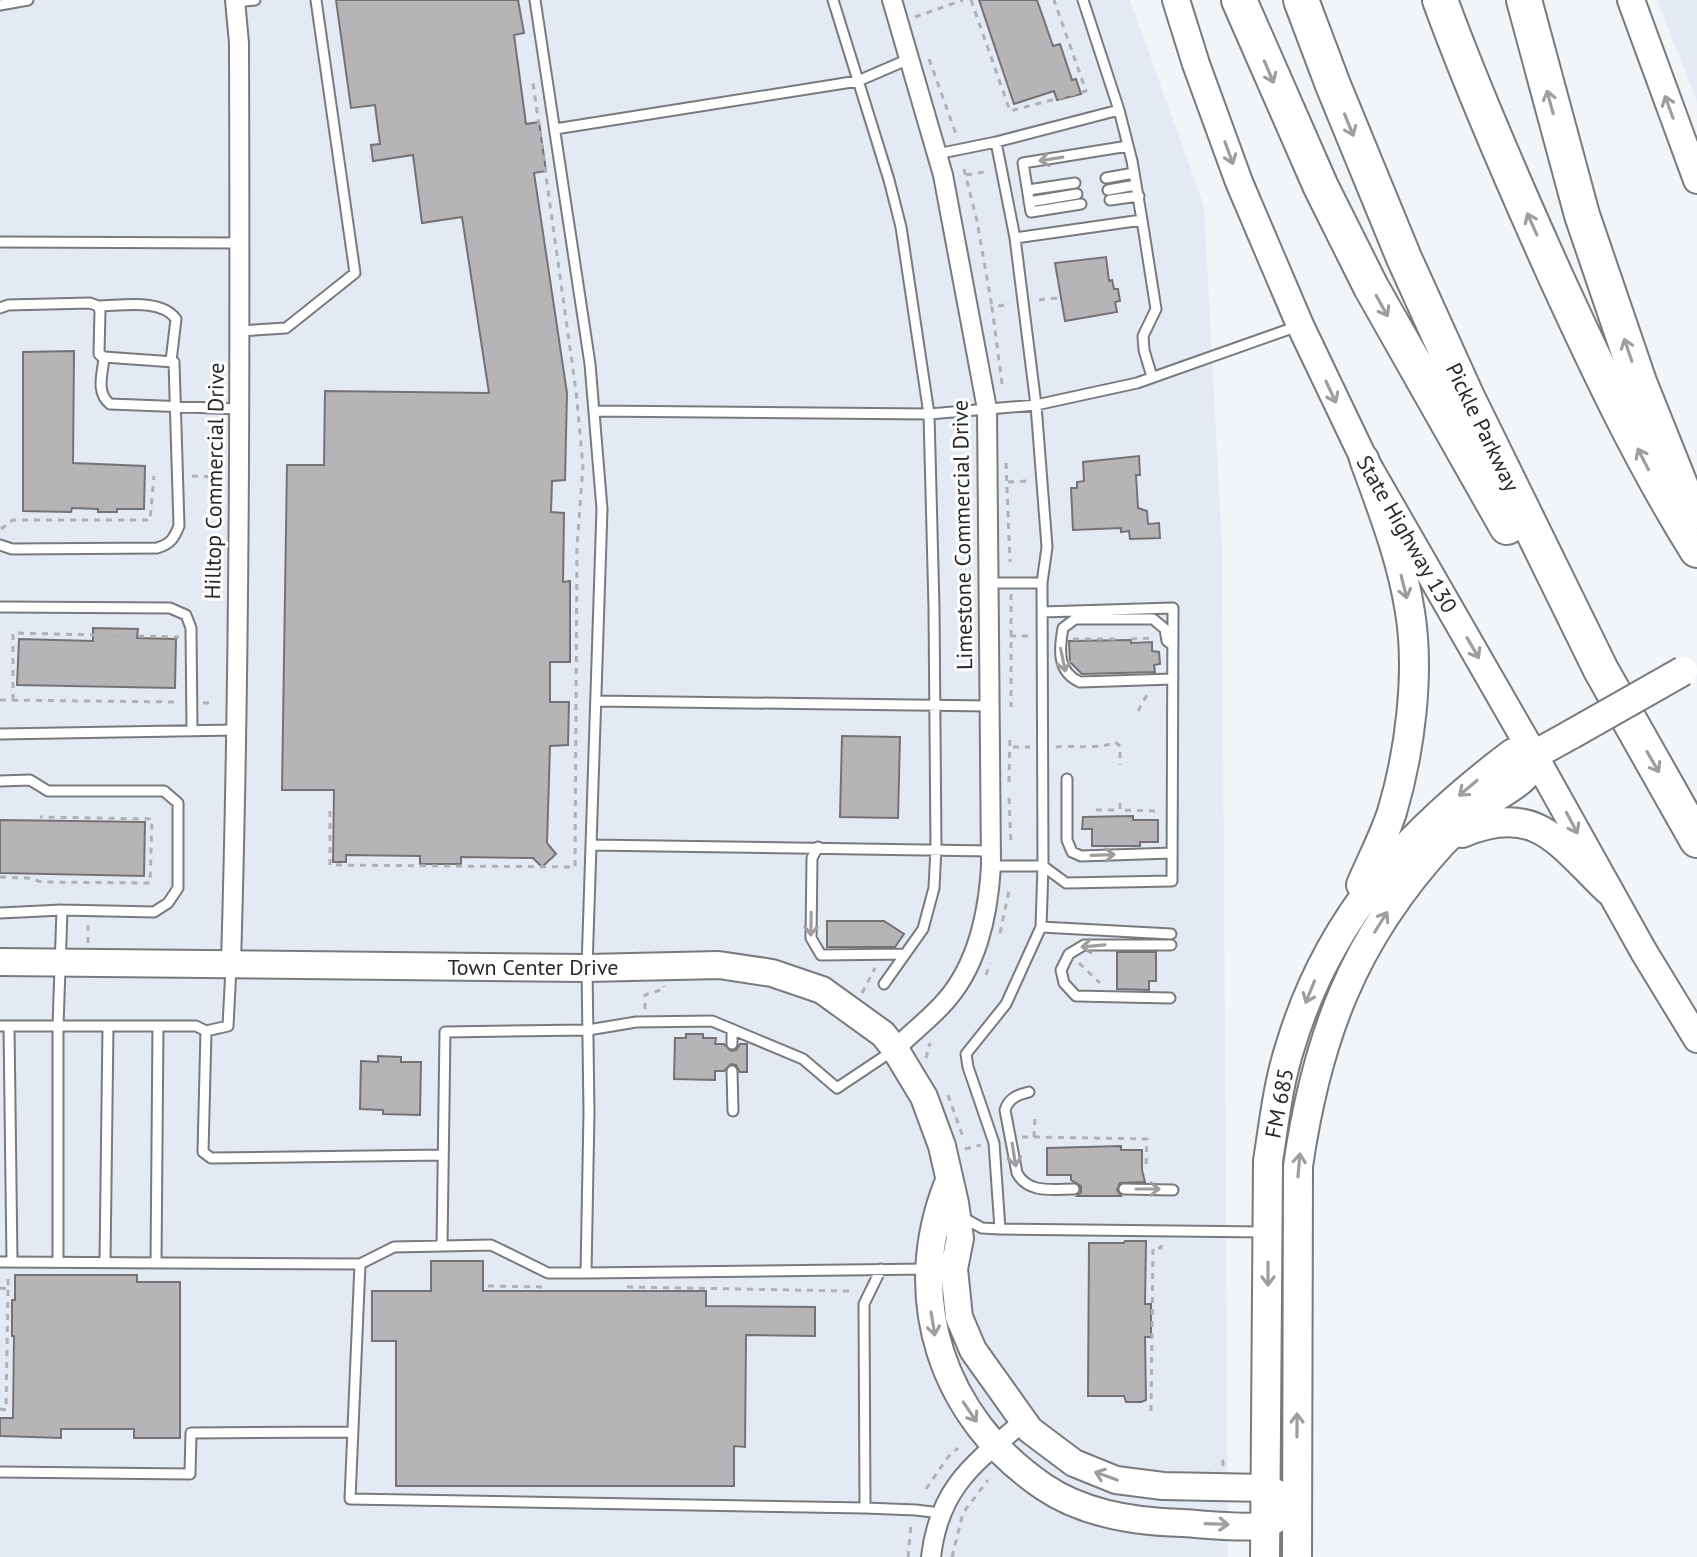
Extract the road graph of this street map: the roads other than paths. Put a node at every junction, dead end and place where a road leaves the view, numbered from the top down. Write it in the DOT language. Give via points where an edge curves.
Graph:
graph roads {
  1 [pos="28,0"];
  2 [pos="255,0"];
  3 [pos="316,0"];
  4 [pos="535,0"];
  5 [pos="833,0"];
  6 [pos="1083,0"];
  7 [pos="1176,0"];
  8 [pos="1239,0"];
  9 [pos="1301,0"];
  10 [pos="1440,0"];
  11 [pos="1524,0"];
  12 [pos="1631,0"];
  13 [pos="235,1"];
  14 [pos="896,1"];
  15 [pos="0,5"];
  16 [pos="909,59"];
  17 [pos="858,81"];
  18 [pos="1119,110"];
  19 [pos="555,129"];
  20 [pos="996,142"];
  21 [pos="1128,146"];
  22 [pos="937,154"];
  23 [pos="1134,173"];
  24 [pos="1106,178"];
  25 [pos="1697,180"];
  26 [pos="1075,183"];
  27 [pos="1136,185"];
  28 [pos="1028,190"];
  29 [pos="1139,196"];
  30 [pos="1079,199"];
  31 [pos="1142,220"];
  32 [pos="1015,238"];
  33 [pos="0,242"];
  34 [pos="240,243"];
  35 [pos="98,306"];
  36 [pos="0,308"];
  37 [pos="1300,325"];
  38 [pos="240,331"];
  39 [pos="99,353"];
  40 [pos="171,361"];
  41 [pos="1152,377"];
  42 [pos="1036,405"];
  43 [pos="176,406"];
  44 [pos="239,409"];
  45 [pos="987,409"];
  46 [pos="594,411"];
  47 [pos="929,414"];
  48 [pos="1364,459"];
  49 [pos="1697,527"];
  50 [pos="0,545"];
  51 [pos="1697,550"];
  52 [pos="988,583"];
  53 [pos="1042,583"];
  54 [pos="0,607"];
  55 [pos="1042,612"];
  56 [pos="1173,645"];
  57 [pos="1697,663"];
  58 [pos="1601,670"];
  59 [pos="1173,679"];
  60 [pos="596,701"];
  61 [pos="935,704"];
  62 [pos="989,706"];
  63 [pos="192,730"];
  64 [pos="236,730"];
  65 [pos="0,734"];
  66 [pos="1534,755"];
  67 [pos="1067,779"];
  68 [pos="0,781"];
  69 [pos="1446,839"];
  70 [pos="1697,840"];
  71 [pos="591,845"];
  72 [pos="818,847"];
  73 [pos="936,848"];
  74 [pos="1172,853"];
  75 [pos="991,859"];
  76 [pos="1043,866"];
  77 [pos="1608,890"];
  78 [pos="62,910"];
  79 [pos="0,913"];
  80 [pos="1346,923"];
  81 [pos="1041,927"];
  82 [pos="1171,934"];
  83 [pos="1171,945"];
  84 [pos="905,954"];
  85 [pos="0,962"];
  86 [pos="60,962"];
  87 [pos="231,964"];
  88 [pos="587,968"];
  89 [pos="884,984"];
  90 [pos="1170,998"];
  91 [pos="4,1026"];
  92 [pos="58,1026"];
  93 [pos="108,1026"];
  94 [pos="158,1026"];
  95 [pos="732,1029"];
  96 [pos="588,1030"];
  97 [pos="206,1031"];
  98 [pos="1697,1039"];
  99 [pos="732,1044"];
  100 [pos="895,1049"];
  101 [pos="732,1071"];
  102 [pos="1029,1092"];
  103 [pos="733,1111"];
  104 [pos="443,1155"];
  105 [pos="948,1183"];
  106 [pos="1074,1189"];
  107 [pos="1124,1189"];
  108 [pos="1173,1190"];
  109 [pos="966,1227"];
  110 [pos="1000,1229"];
  111 [pos="1268,1232"];
  112 [pos="442,1246"];
  113 [pos="0,1262"];
  114 [pos="12,1262"];
  115 [pos="58,1262"];
  116 [pos="105,1262"];
  117 [pos="156,1263"];
  118 [pos="360,1264"];
  119 [pos="881,1269"];
  120 [pos="928,1269"];
  121 [pos="954,1269"];
  122 [pos="586,1273"];
  123 [pos="1023,1422"];
  124 [pos="352,1432"];
  125 [pos="994,1445"];
  126 [pos="0,1472"];
  127 [pos="1163,1486"];
  128 [pos="1266,1488"];
  129 [pos="1298,1503"];
  130 [pos="865,1508"];
  131 [pos="940,1513"];
  132 [pos="1168,1523"];
  133 [pos="1265,1526"];
  134 [pos="931,1557"];
  135 [pos="1265,1557"];
  136 [pos="1297,1557"];
  1 -- 15 [label="lane"];
  2 -- 13 [label="lane"];
  3 -- 38 [label="lane" via="355,273 286,328"];
  4 -- 19 [label="lane"];
  5 -- 17 [label="lane"];
  6 -- 18 [label="lane"];
  7 -- 37 [label="street, State Highway 130 / FM 685, one-way" via="1239,182"];
  8 -- 58 [label="highway, one-way" via="1371,287 1530,566"];
  9 -- 58 [label="highway, Pickle Parkway, one-way" via="1404,258"];
  51 -- 10 [label="highway, one-way" via="1607,388 1511,178"];
  49 -- 11 [label="highway, one-way" via="1639,382 1582,215"];
  25 -- 12 [label="street, one-way"];
  13 -- 34 [label="street, Hilltop Commercial Drive"];
  14 -- 16 [label="street, Limestone Commercial Drive"];
  16 -- 17 [label="lane"];
  16 -- 22 [label="street, Limestone Commercial Drive"];
  17 -- 19 [label="lane"];
  17 -- 47 [label="lane" via="901,227"];
  18 -- 20 [label="lane"];
  18 -- 21 [label="lane"];
  19 -- 46 [label="lane"];
  20 -- 22 [label="lane"];
  20 -- 32 [label="lane"];
  21 -- 23 [label="lane"];
  21 -- 28 [label="lane, one-way" via="1023,163"];
  22 -- 45 [label="street, Limestone Commercial Drive"];
  23 -- 24 [label="lane"];
  23 -- 27 [label="lane"];
  26 -- 28 [label="lane"];
  27 -- 29 [label="lane"];
  27 -- 29 [label="lane" via="1109,195"];
  28 -- 30 [label="lane" via="1031,212"];
  29 -- 31 [label="lane"];
  31 -- 32 [label="lane"];
  31 -- 41 [label="lane" via="1156,309 1143,336"];
  32 -- 42 [label="lane"];
  33 -- 34 [label="lane"];
  34 -- 38 [label="street, Hilltop Commercial Drive"];
  35 -- 36 [label="lane"];
  35 -- 39 [label="lane"];
  35 -- 40 [label="lane" via="155,306 171,313 176,319"];
  37 -- 41 [label="lane"];
  37 -- 48 [label="street, State Highway 130 / FM 685, one-way"];
  38 -- 44 [label="street, Hilltop Commercial Drive"];
  39 -- 40 [label="lane"];
  39 -- 43 [label="lane" via="104,359 101,391 110,404"];
  40 -- 43 [label="lane" via="176,367"];
  41 -- 42 [label="lane"];
  42 -- 45 [label="lane"];
  42 -- 53 [label="lane" via="1047,547"];
  43 -- 44 [label="lane"];
  43 -- 50 [label="lane" via="179,526 167,545 66,550"];
  44 -- 64 [label="street, Hilltop Commercial Drive"];
  45 -- 47 [label="lane"];
  45 -- 52 [label="street, Limestone Commercial Drive"];
  46 -- 47 [label="lane"];
  46 -- 60 [label="lane" via="602,509"];
  47 -- 61 [label="lane"];
  48 -- 66 [label="street, State Highway 130, one-way"];
  48 -- 80 [label="main road, FM 685, one-way" via="1391,534 1410,612 1413,682 1408,746 1391,813"];
  52 -- 53 [label="lane"];
  52 -- 62 [label="street, Limestone Commercial Drive"];
  53 -- 55 [label="lane"];
  54 -- 63 [label="lane" via="170,608 186,615 191,628"];
  55 -- 56 [label="lane" via="1173,608"];
  55 -- 76 [label="lane"];
  56 -- 59 [label="lane"];
  56 -- 59 [label="lane, one-way" via="1153,619 1075,619 1063,628 1060,643 1062,667 1080,682"];
  57 -- 66 [label="main road, FM 685 / FM 685, bridge"];
  58 -- 70 [label="highway, Pickle Parkway, one-way"];
  59 -- 74 [label="lane"];
  60 -- 61 [label="lane"];
  60 -- 71 [label="lane"];
  61 -- 62 [label="lane"];
  61 -- 73 [label="lane"];
  62 -- 75 [label="street, Limestone Commercial Drive"];
  63 -- 64 [label="lane"];
  63 -- 65 [label="lane"];
  64 -- 87 [label="street, Hilltop Commercial Drive"];
  66 -- 69 [label="main road, FM 685 / FM 685" via="1527,775"];
  66 -- 77 [label="street, State Highway 130, one-way"];
  66 -- 80 [label="main road, FM 685, one-way" via="1513,753 1429,822"];
  67 -- 74 [label="lane, one-way" via="1067,840 1072,852"];
  68 -- 78 [label="lane" via="30,780 48,791 164,791 178,803 178,888 168,903 154,912"];
  69 -- 77 [label="main road" via="1488,822 1525,823 1547,832"];
  129 -- 69 [label="main road, FM 685 / FM 685, one-way" via="1298,1166 1307,1108 1319,1057 1350,974 1390,907"];
  71 -- 72 [label="lane"];
  71 -- 88 [label="lane"];
  72 -- 73 [label="lane"];
  72 -- 84 [label="lane, one-way" via="812,858 811,938 816,950 821,955"];
  73 -- 75 [label="lane"];
  73 -- 84 [label="lane" via="934,888 923,929"];
  74 -- 76 [label="lane" via="1172,881 1066,883"];
  75 -- 76 [label="lane"];
  75 -- 100 [label="street, Limestone Commercial Drive" via="981,935 963,976 943,1005"];
  76 -- 81 [label="lane"];
  77 -- 98 [label="street, State Highway 130"];
  78 -- 79 [label="lane"];
  78 -- 86 [label="lane"];
  80 -- 111 [label="main road, FM 685 / FM 685, one-way" via="1322,964 1289,1048 1268,1161"];
  81 -- 82 [label="lane"];
  81 -- 110 [label="lane" via="1006,1004 966,1054 994,1143"];
  83 -- 90 [label="lane, one-way" via="1084,945 1069,954 1061,970 1076,996"];
  84 -- 89 [label="lane"];
  85 -- 86 [label="street, Town Center Drive"];
  86 -- 87 [label="street, Town Center Drive"];
  86 -- 92 [label="lane"];
  87 -- 88 [label="street, Town Center Drive"];
  87 -- 97 [label="lane" via="228,1026"];
  88 -- 96 [label="lane"];
  88 -- 100 [label="street, Town Center Drive" via="719,965 772,973 822,990 883,1034"];
  91 -- 92 [label="lane"];
  91 -- 114 [label="lane"];
  92 -- 93 [label="lane"];
  92 -- 115 [label="lane"];
  93 -- 94 [label="lane"];
  93 -- 116 [label="lane"];
  94 -- 97 [label="lane"];
  94 -- 117 [label="lane"];
  95 -- 96 [label="lane" via="712,1021 664,1021"];
  95 -- 99 [label="lane"];
  95 -- 100 [label="lane" via="803,1059 837,1088"];
  96 -- 104 [label="lane" via="445,1032"];
  96 -- 122 [label="lane"];
  97 -- 104 [label="lane" via="203,1152 211,1158"];
  100 -- 105 [label="street, Town Center Drive" via="924,1097 942,1146"];
  101 -- 103 [label="lane"];
  102 -- 106 [label="lane, one-way" via="1016,1095 1005,1110 1017,1173 1032,1188"];
  104 -- 112 [label="lane"];
  105 -- 109 [label="street, Town Center Drive"];
  105 -- 120 [label="street, Town Center Drive" via="937,1210"];
  107 -- 108 [label="lane, one-way"];
  109 -- 110 [label="lane"];
  109 -- 121 [label="street, Town Center Drive"];
  110 -- 111 [label="lane"];
  111 -- 128 [label="main road, FM 685 / FM 685, one-way"];
  112 -- 118 [label="lane" via="394,1247"];
  112 -- 122 [label="lane" via="491,1245 548,1273"];
  113 -- 114 [label="lane"];
  114 -- 115 [label="lane"];
  115 -- 116 [label="lane"];
  116 -- 117 [label="lane"];
  117 -- 118 [label="lane"];
  118 -- 124 [label="lane"];
  119 -- 120 [label="lane"];
  119 -- 122 [label="lane"];
  119 -- 130 [label="lane" via="864,1304"];
  120 -- 121 [label="street"];
  120 -- 125 [label="street, Town Center Drive, one-way" via="945,1369"];
  121 -- 123 [label="street, Town Center Drive" via="959,1317 973,1350"];
  123 -- 125 [label="street"];
  127 -- 123 [label="street, Town Center Drive, one-way" via="1116,1480 1074,1463"];
  124 -- 126 [label="lane" via="191,1433 190,1474"];
  124 -- 130 [label="lane" via="350,1499"];
  125 -- 131 [label="street" via="972,1463"];
  125 -- 132 [label="street, Town Center Drive" via="1045,1488 1083,1506 1122,1518"];
  127 -- 128 [label="street, Town Center Drive"];
  127 -- 132 [label="street"];
  128 -- 129 [label="street, Town Center Drive"];
  128 -- 133 [label="main road, FM 685 / FM 685"];
  129 -- 133 [label="street"];
  129 -- 136 [label="main road, FM 685 / FM 685"];
  130 -- 131 [label="lane"];
  131 -- 134 [label="street"];
  132 -- 133 [label="street, Town Center Drive, one-way"];
  133 -- 135 [label="main road, FM 685 / FM 685"];
}
